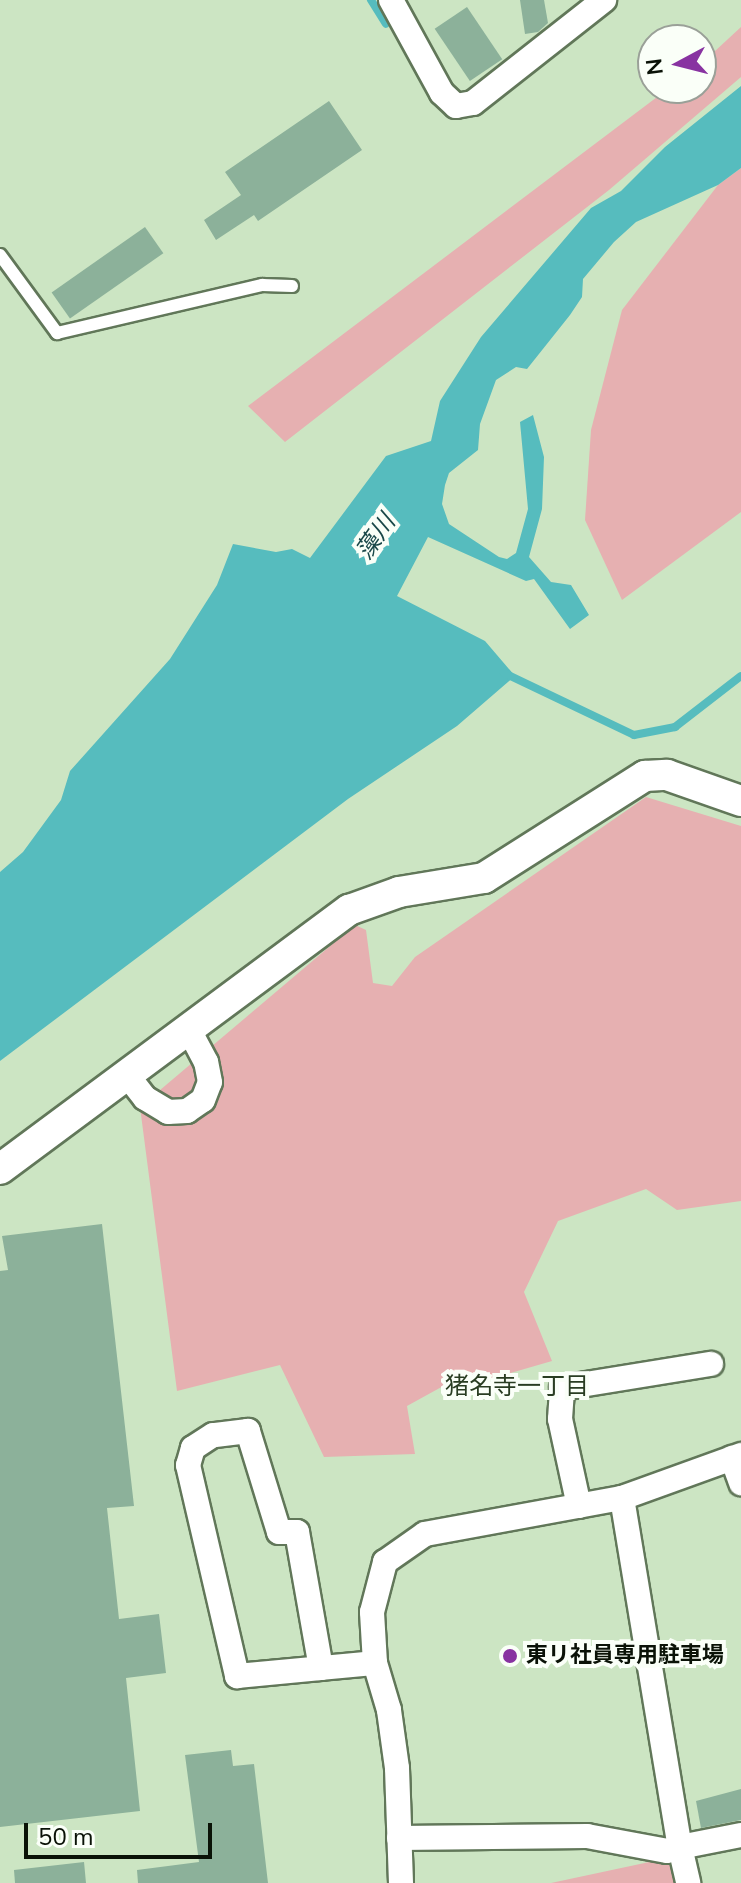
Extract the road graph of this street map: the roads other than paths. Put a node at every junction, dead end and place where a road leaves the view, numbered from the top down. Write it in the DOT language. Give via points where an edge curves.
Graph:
graph roads {
  1 [pos="391,0"];
  2 [pos="590,4"];
  3 [pos="0,255"];
  4 [pos="292,286"];
  5 [pos="741,801"];
  6 [pos="188,1028"];
  7 [pos="127,1075"];
  8 [pos="0,1169"];
  9 [pos="711,1364"];
  10 [pos="737,1457"];
  11 [pos="741,1483"];
  12 [pos="622,1498"];
  13 [pos="579,1506"];
  14 [pos="375,1663"];
  15 [pos="321,1668"];
  16 [pos="741,1835"];
  17 [pos="399,1838"];
  18 [pos="680,1847"];
  19 [pos="401,1883"];
  20 [pos="688,1883"];
  1 -- 2 [label="street" via="442,93 456,106 473,103"];
  3 -- 4 [label="lane" via="57,333 262,285"];
  5 -- 6 [label="street" via="667,775 645,776 484,878 399,892 349,910"];
  6 -- 7 [label="street"];
  6 -- 7 [label="street" via="206,1062 210,1082 203,1100 187,1111 168,1112 145,1098"];
  7 -- 8 [label="street"];
  9 -- 13 [label="street" via="562,1388 560,1419"];
  10 -- 11 [label="street"];
  10 -- 12 [label="street"];
  12 -- 13 [label="street"];
  12 -- 18 [label="street"];
  13 -- 14 [label="street" via="425,1534 385,1562 372,1612"];
  14 -- 15 [label="street"];
  14 -- 17 [label="street" via="393,1739"];
  15 -- 15 [label="street" via="237,1676 188,1465 193,1448 213,1435 248,1431 279,1532 297,1532"];
  16 -- 18 [label="street"];
  17 -- 18 [label="street" via="587,1836 667,1851"];
  17 -- 19 [label="street"];
  18 -- 20 [label="street"];
}
